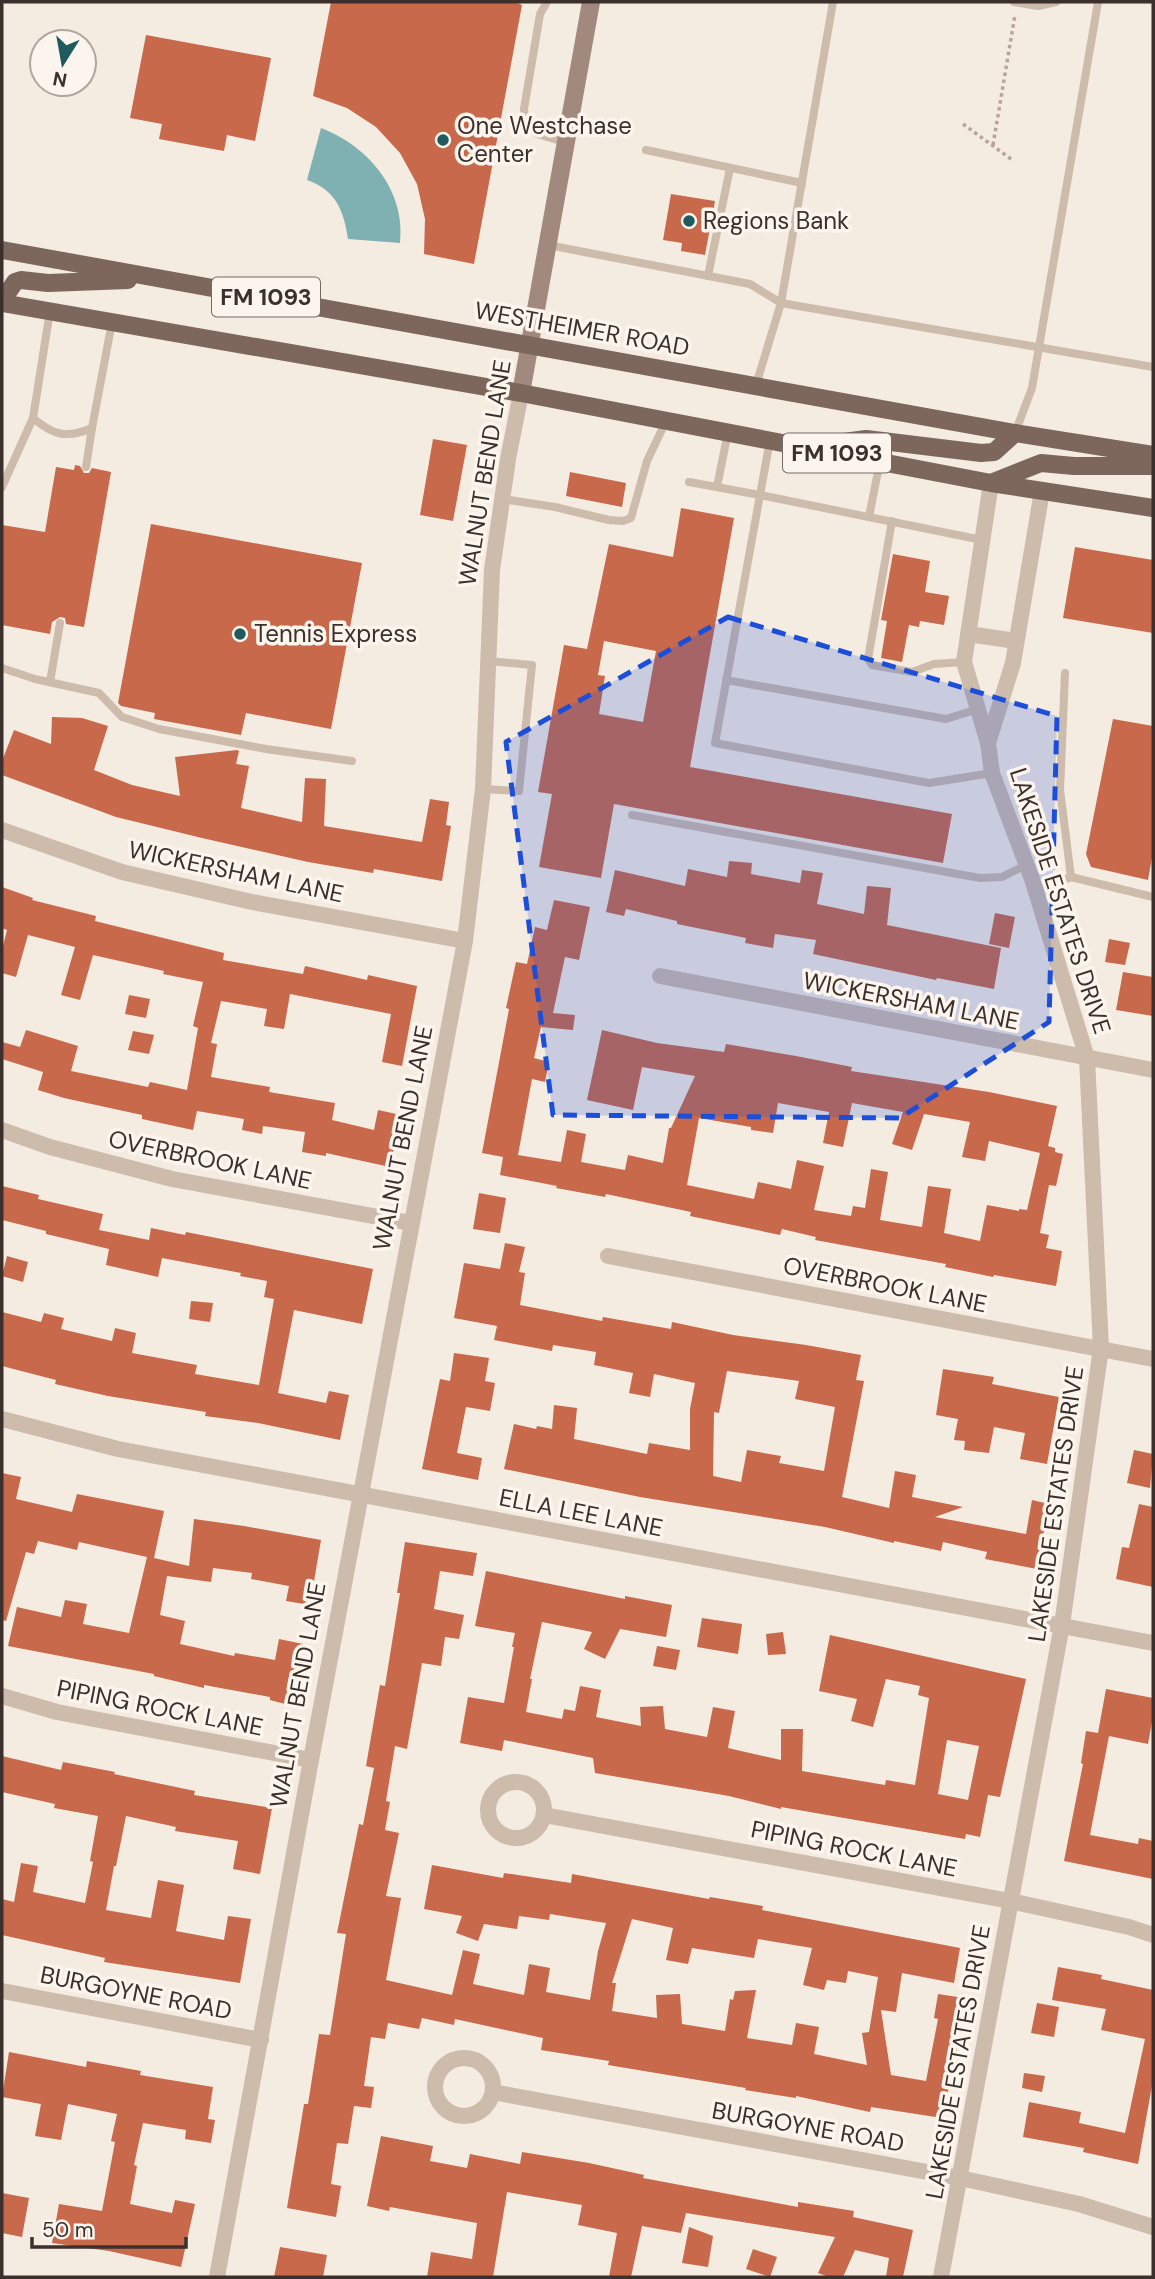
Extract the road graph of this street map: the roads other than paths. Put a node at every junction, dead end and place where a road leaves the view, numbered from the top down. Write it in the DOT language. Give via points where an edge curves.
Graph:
graph roads {
  1 [pos="547,2"];
  2 [pos="591,2"];
  3 [pos="833,2"];
  4 [pos="1016,2"];
  5 [pos="1056,2"];
  6 [pos="1098,2"];
  7 [pos="564,142"];
  8 [pos="646,150"];
  9 [pos="730,168"];
  10 [pos="802,183"];
  11 [pos="548,245"];
  12 [pos="6,253"];
  13 [pos="708,276"];
  14 [pos="163,279"];
  15 [pos="2,302"];
  16 [pos="781,303"];
  17 [pos="50,311"];
  18 [pos="112,322"];
  19 [pos="530,344"];
  20 [pos="1039,347"];
  21 [pos="1153,367"];
  22 [pos="755,385"];
  23 [pos="521,393"];
  24 [pos="33,418"];
  25 [pos="666,421"];
  26 [pos="92,429"];
  27 [pos="728,432"];
  28 [pos="1015,433"];
  29 [pos="770,440"];
  30 [pos="804,447"];
  31 [pos="1153,455"];
  32 [pos="880,461"];
  33 [pos="1153,466"];
  34 [pos="86,467"];
  35 [pos="689,482"];
  36 [pos="991,483"];
  37 [pos="3,484"];
  38 [pos="717,488"];
  39 [pos="1042,491"];
  40 [pos="760,495"];
  41 [pos="502,499"];
  42 [pos="1153,508"];
  43 [pos="869,517"];
  44 [pos="892,522"];
  45 [pos="982,540"];
  46 [pos="60,623"];
  47 [pos="968,634"];
  48 [pos="1016,641"];
  49 [pos="488,661"];
  50 [pos="964,662"];
  51 [pos="2,667"];
  52 [pos="1065,673"];
  53 [pos="726,681"];
  54 [pos="50,682"];
  55 [pos="978,709"];
  56 [pos="988,743"];
  57 [pos="352,761"];
  58 [pos="992,774"];
  59 [pos="483,789"];
  60 [pos="632,815"];
  61 [pos="2,830"];
  62 [pos="1027,865"];
  63 [pos="1071,877"];
  64 [pos="1035,891"];
  65 [pos="1153,897"];
  66 [pos="466,941"];
  67 [pos="660,976"];
  68 [pos="1087,1058"];
  69 [pos="1153,1070"];
  70 [pos="2,1130"];
  71 [pos="411,1223"];
  72 [pos="608,1256"];
  73 [pos="1101,1348"];
  74 [pos="1153,1359"];
  75 [pos="2,1419"];
  76 [pos="360,1495"];
  77 [pos="1062,1625"];
  78 [pos="1153,1643"];
  79 [pos="2,1696"];
  80 [pos="311,1760"];
  81 [pos="544,1815"];
  82 [pos="1010,1901"];
  83 [pos="1153,1935"];
  84 [pos="2,1991"];
  85 [pos="261,2040"];
  86 [pos="493,2092"];
  87 [pos="960,2178"];
  88 [pos="1153,2227"];
  89 [pos="217,2277"];
  90 [pos="941,2277"];
  1 -- 7 [label="lane" via="540,14 524,109 526,124 537,134"];
  2 -- 7 [label="street, WALNUT BEND LANE"];
  3 -- 10 [label="lane"];
  4 -- 5 [label="lane" via="1038,6"];
  6 -- 20 [label="lane"];
  7 -- 11 [label="street, WALNUT BEND LANE"];
  8 -- 9 [label="lane"];
  9 -- 10 [label="lane"];
  9 -- 13 [label="lane"];
  10 -- 16 [label="lane"];
  11 -- 13 [label="lane"];
  11 -- 19 [label="street, WALNUT BEND LANE"];
  12 -- 14 [label="main road, WESTHEIMER ROAD / FM 1093"];
  13 -- 16 [label="lane" via="750,285"];
  14 -- 15 [label="main road" via="21,280"];
  14 -- 19 [label="main road, WESTHEIMER ROAD / FM 1093"];
  15 -- 17 [label="main road, FM 1093"];
  16 -- 20 [label="lane"];
  16 -- 22 [label="lane"];
  17 -- 18 [label="main road, FM 1093"];
  17 -- 24 [label="lane"];
  18 -- 23 [label="main road, FM 1093"];
  18 -- 26 [label="lane"];
  19 -- 22 [label="main road, WESTHEIMER ROAD / FM 1093"];
  19 -- 23 [label="street, WALNUT BEND LANE"];
  20 -- 21 [label="lane"];
  20 -- 28 [label="lane" via="1032,388"];
  22 -- 28 [label="main road, WESTHEIMER ROAD / FM 1093"];
  23 -- 25 [label="main road, FM 1093"];
  23 -- 41 [label="street, WALNUT BEND LANE"];
  24 -- 26 [label="lane" via="49,432 75,435"];
  24 -- 37 [label="lane"];
  25 -- 27 [label="main road, FM 1093"];
  25 -- 41 [label="lane" via="641,477 631,518 609,520"];
  26 -- 34 [label="lane"];
  27 -- 29 [label="main road, FM 1093"];
  27 -- 38 [label="lane"];
  28 -- 30 [label="main road" via="994,452 981,453 866,439"];
  28 -- 31 [label="main road, WESTHEIMER ROAD / FM 1093"];
  29 -- 30 [label="main road, FM 1093"];
  29 -- 40 [label="lane"];
  30 -- 32 [label="main road, FM 1093"];
  32 -- 36 [label="main road, FM 1093"];
  32 -- 43 [label="lane"];
  33 -- 36 [label="main road" via="1041,463"];
  35 -- 38 [label="lane"];
  36 -- 39 [label="main road, FM 1093"];
  36 -- 45 [label="street, LAKESIDE ESTATES DRIVE"];
  38 -- 40 [label="lane"];
  39 -- 42 [label="main road, FM 1093"];
  39 -- 48 [label="street, LAKESIDE ESTATES DRIVE"];
  40 -- 43 [label="lane"];
  40 -- 53 [label="lane"];
  41 -- 49 [label="street, WALNUT BEND LANE" via="492,570"];
  43 -- 44 [label="lane"];
  44 -- 45 [label="lane"];
  44 -- 50 [label="lane" via="868,659 872,665 912,672 934,664"];
  45 -- 47 [label="street, LAKESIDE ESTATES DRIVE"];
  46 -- 54 [label="lane"];
  47 -- 48 [label="street"];
  47 -- 50 [label="street, LAKESIDE ESTATES DRIVE"];
  48 -- 56 [label="street, LAKESIDE ESTATES DRIVE"];
  49 -- 59 [label="street, WALNUT BEND LANE"];
  49 -- 59 [label="lane" via="533,665 519,791"];
  50 -- 55 [label="street, LAKESIDE ESTATES DRIVE"];
  51 -- 54 [label="lane"];
  52 -- 63 [label="lane" via="1060,790"];
  53 -- 55 [label="lane" via="946,719"];
  53 -- 58 [label="lane" via="715,743 929,783"];
  54 -- 57 [label="lane" via="99,693 122,717 159,729"];
  55 -- 56 [label="street, LAKESIDE ESTATES DRIVE"];
  56 -- 58 [label="street, LAKESIDE ESTATES DRIVE"];
  58 -- 62 [label="street, LAKESIDE ESTATES DRIVE"];
  59 -- 66 [label="street, WALNUT BEND LANE"];
  60 -- 62 [label="lane" via="980,878 1002,877"];
  61 -- 66 [label="street, WICKERSHAM LANE" via="122,872 252,902"];
  62 -- 64 [label="street, LAKESIDE ESTATES DRIVE"];
  63 -- 64 [label="lane"];
  63 -- 65 [label="lane"];
  64 -- 68 [label="street, LAKESIDE ESTATES DRIVE"];
  66 -- 71 [label="street, WALNUT BEND LANE"];
  67 -- 68 [label="street, WICKERSHAM LANE"];
  68 -- 69 [label="street, WICKERSHAM LANE"];
  68 -- 73 [label="street, LAKESIDE ESTATES DRIVE"];
  70 -- 71 [label="street, OVERBROOK LANE" via="172,1180"];
  71 -- 76 [label="street, WALNUT BEND LANE"];
  72 -- 73 [label="street, OVERBROOK LANE"];
  73 -- 74 [label="street, OVERBROOK LANE"];
  73 -- 77 [label="street, LAKESIDE ESTATES DRIVE"];
  75 -- 76 [label="street, ELLA LEE LANE" via="118,1450"];
  76 -- 77 [label="street, ELLA LEE LANE"];
  76 -- 80 [label="street, WALNUT BEND LANE"];
  77 -- 78 [label="street, ELLA LEE LANE"];
  77 -- 82 [label="street, LAKESIDE ESTATES DRIVE"];
  79 -- 80 [label="street, PIPING ROCK LANE" via="57,1712"];
  80 -- 85 [label="street, WALNUT BEND LANE"];
  81 -- 82 [label="street, PIPING ROCK LANE"];
  82 -- 83 [label="street, PIPING ROCK LANE"];
  82 -- 87 [label="street, LAKESIDE ESTATES DRIVE"];
  84 -- 85 [label="street, BURGOYNE ROAD"];
  85 -- 89 [label="street, WALNUT BEND LANE"];
  86 -- 87 [label="street, BURGOYNE ROAD"];
  87 -- 88 [label="street, BURGOYNE ROAD" via="1079,2204"];
  87 -- 90 [label="street, LAKESIDE ESTATES DRIVE"];
}
